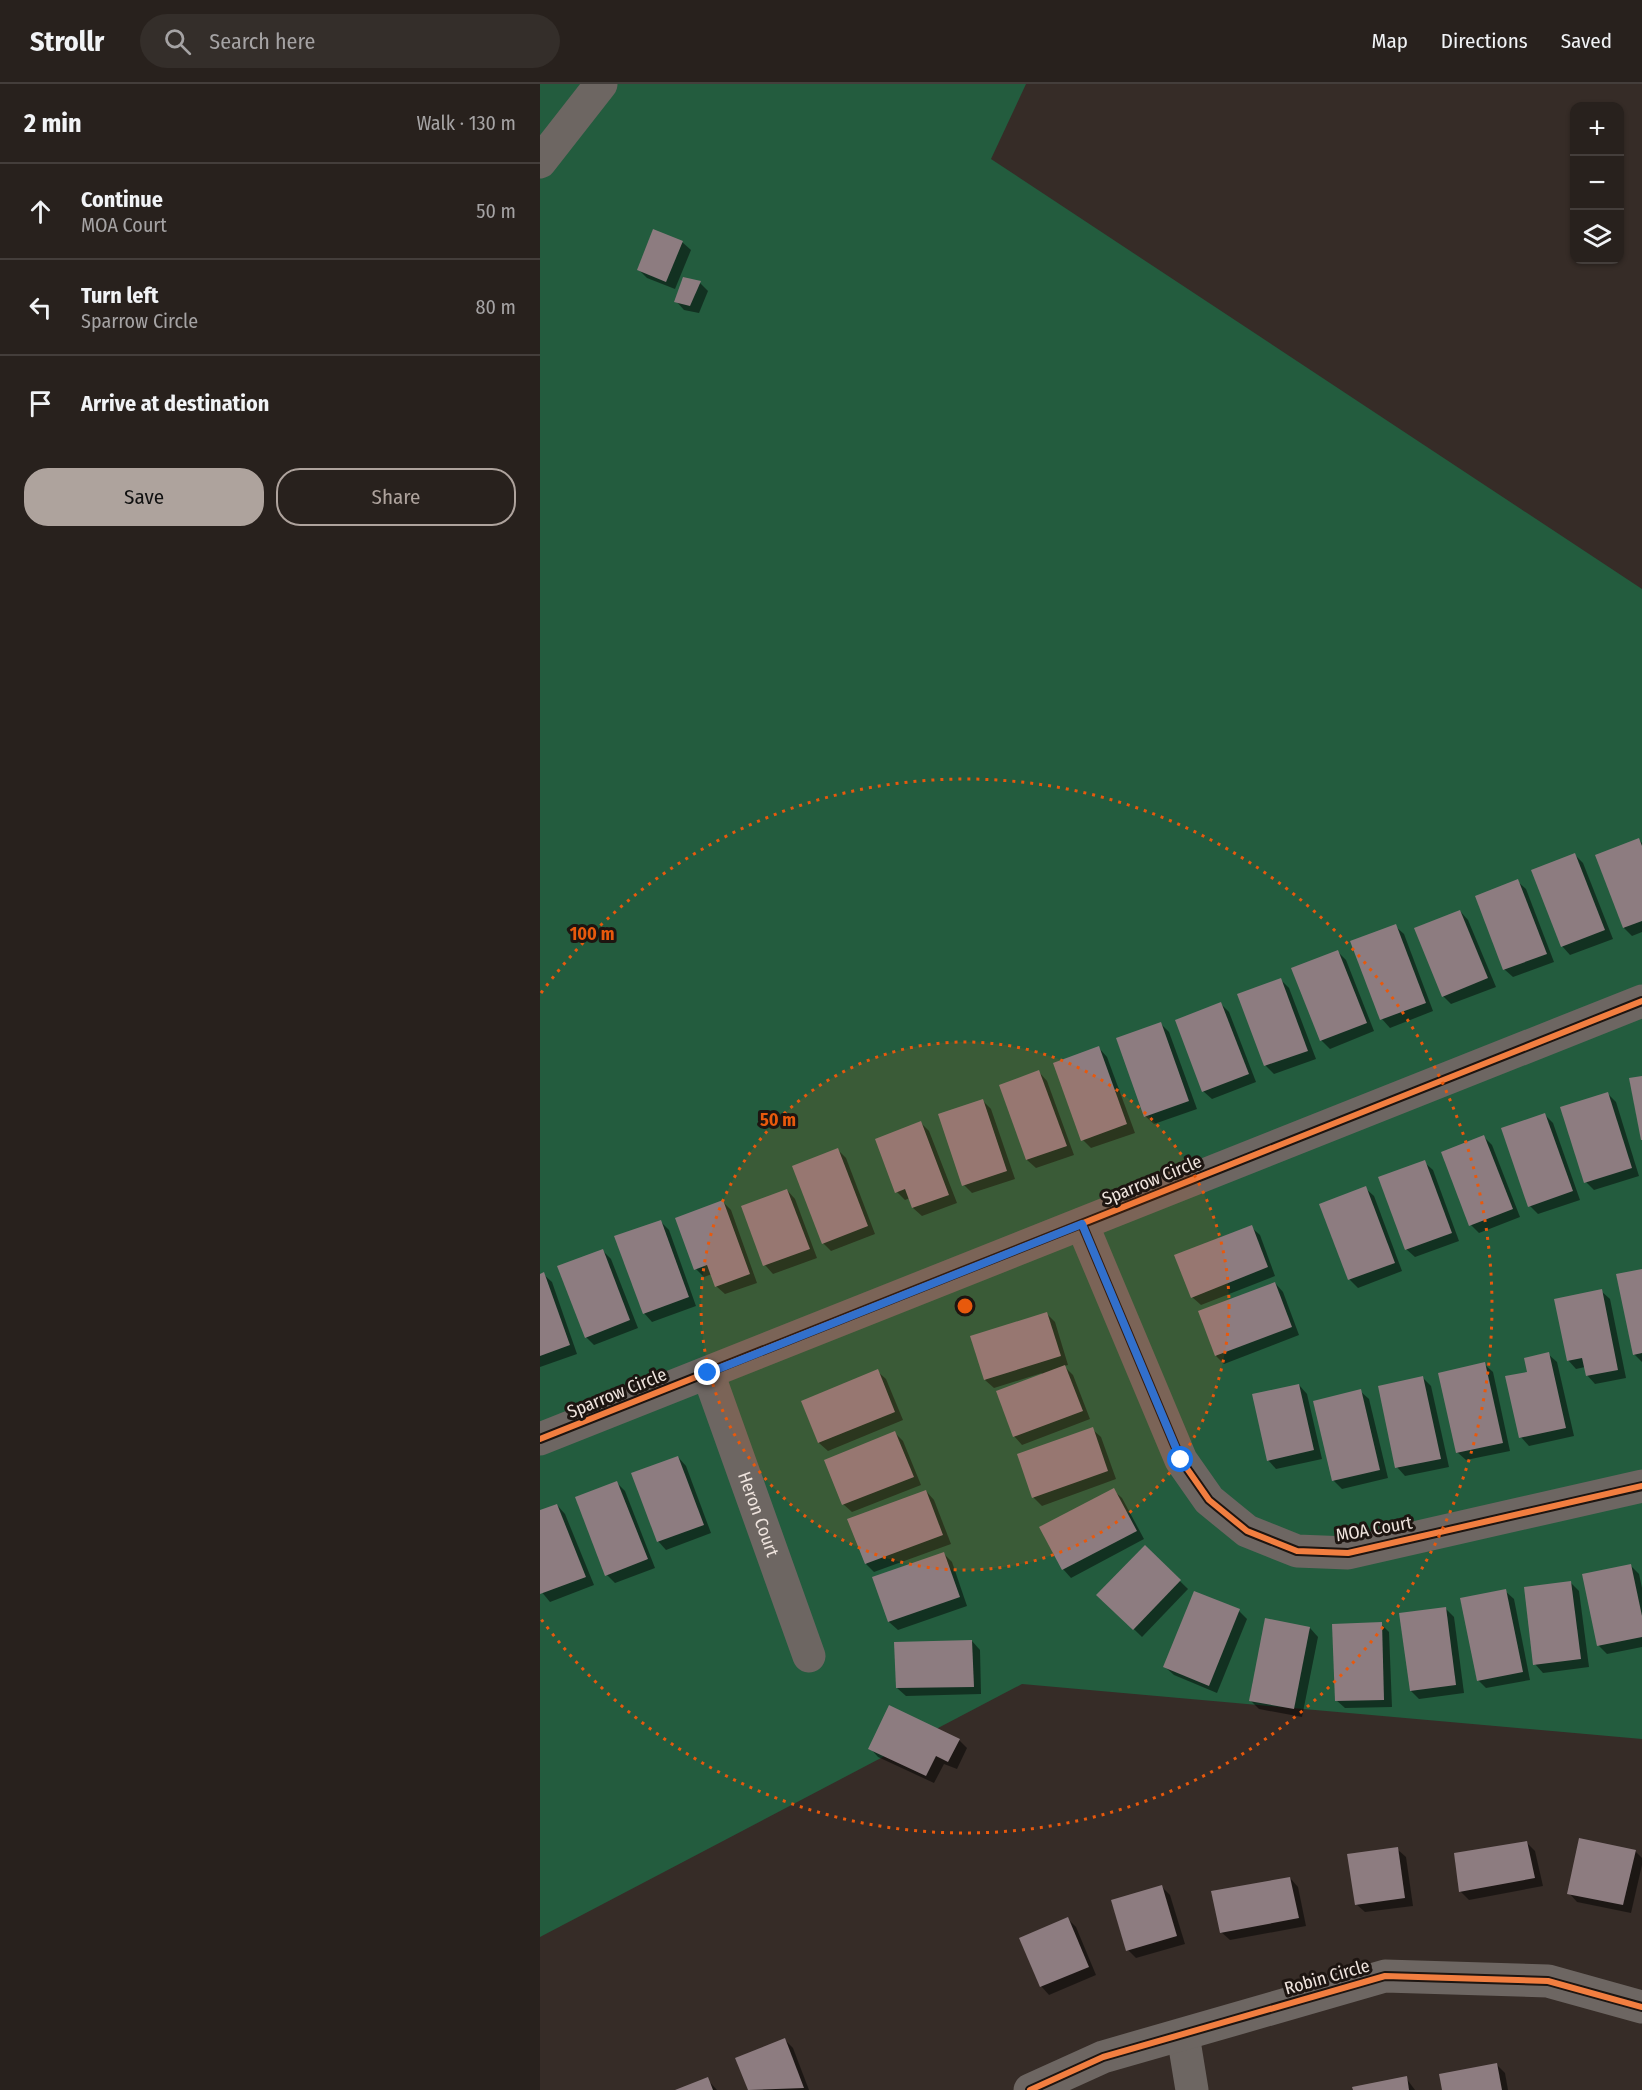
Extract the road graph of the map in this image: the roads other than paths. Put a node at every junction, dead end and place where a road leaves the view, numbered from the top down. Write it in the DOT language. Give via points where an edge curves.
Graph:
graph roads {
  1 [pos="601,84"];
  2 [pos="540,162"];
  3 [pos="1642,1001"];
  4 [pos="1082,1224"];
  5 [pos="708,1373"];
  6 [pos="540,1439"];
  7 [pos="1642,1486"];
  8 [pos="809,1656"];
  9 [pos="1642,2007"];
  10 [pos="1183,2035"];
  11 [pos="1030,2090"];
  12 [pos="1192,2090"];
  1 -- 2 [label="street"];
  3 -- 4 [label="street, Sparrow Circle"];
  4 -- 5 [label="street, Sparrow Circle"];
  4 -- 7 [label="street, MOA Court" via="1181,1460 1209,1500 1247,1531 1297,1551 1348,1553"];
  5 -- 6 [label="street, Sparrow Circle"];
  5 -- 8 [label="street, Heron Court"];
  9 -- 10 [label="street, Robin Circle" via="1548,1981 1385,1976"];
  10 -- 11 [label="street, Robin Circle" via="1103,2057"];
  10 -- 12 [label="street"];
}
